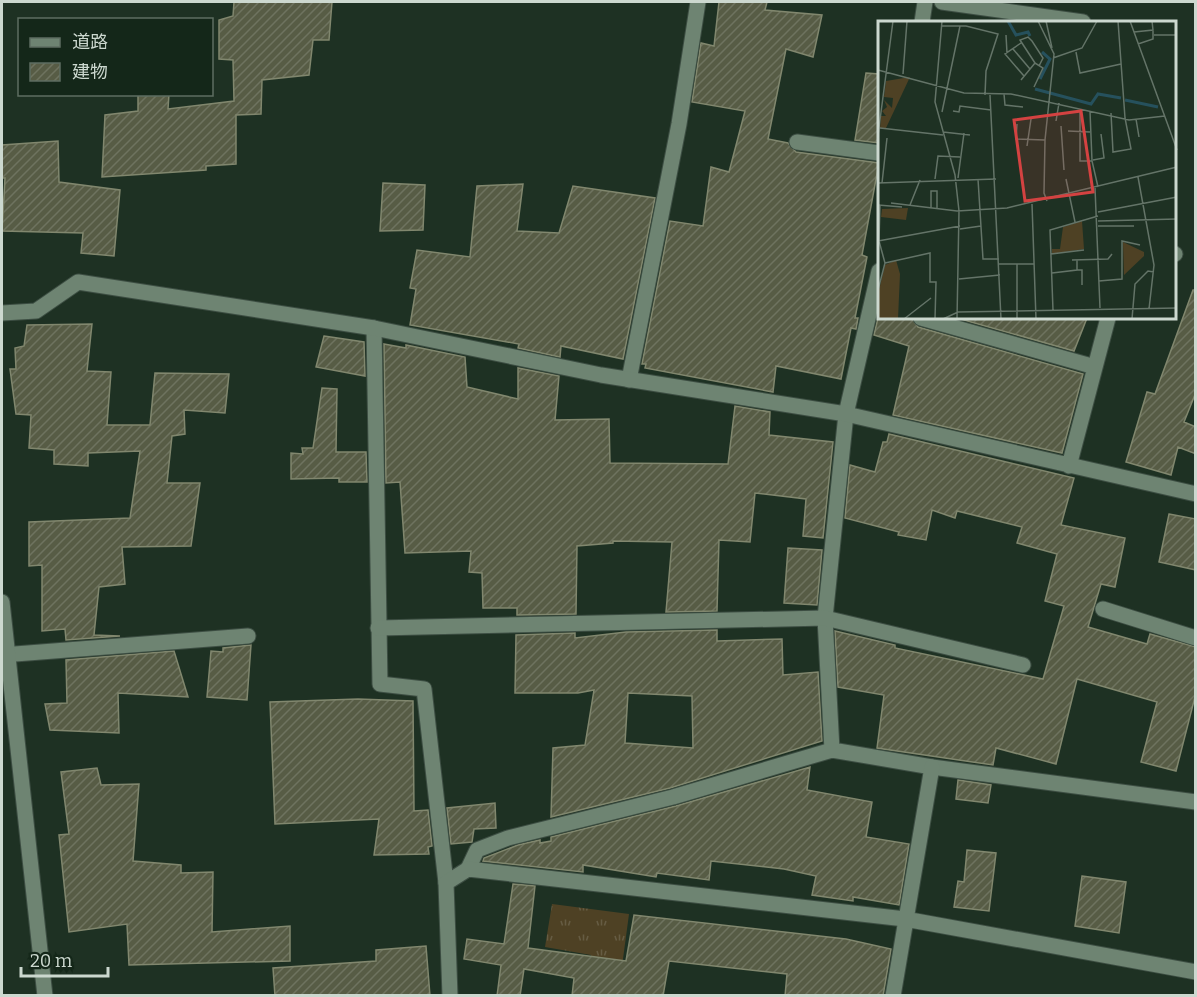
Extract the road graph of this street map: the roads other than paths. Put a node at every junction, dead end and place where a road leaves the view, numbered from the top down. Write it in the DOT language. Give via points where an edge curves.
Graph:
graph roads {
  1 [pos="698,2"];
  2 [pos="925,2"];
  3 [pos="942,2"];
  4 [pos="922,21"];
  5 [pos="1076,21"];
  6 [pos="797,142"];
  7 [pos="878,153"];
  8 [pos="878,280"];
  9 [pos="875,305"];
  10 [pos="2,313"];
  11 [pos="928,320"];
  12 [pos="1107,320"];
  13 [pos="374,328"];
  14 [pos="1095,367"];
  15 [pos="629,380"];
  16 [pos="846,414"];
  17 [pos="1069,466"];
  18 [pos="1196,494"];
  19 [pos="2,602"];
  20 [pos="1103,609"];
  21 [pos="825,618"];
  22 [pos="378,628"];
  23 [pos="248,636"];
  24 [pos="1196,638"];
  25 [pos="4,655"];
  26 [pos="1023,665"];
  27 [pos="832,750"];
  28 [pos="932,767"];
  29 [pos="1196,802"];
  30 [pos="468,869"];
  31 [pos="446,883"];
  32 [pos="905,919"];
  33 [pos="1196,972"];
  34 [pos="45,996"];
  35 [pos="450,996"];
  36 [pos="893,996"];
  1 -- 15 [label="street" via="679,124"];
  2 -- 4 [label="street"];
  3 -- 5 [label="street"];
  6 -- 7 [label="street"];
  8 -- 9 [label="street"];
  9 -- 16 [label="street"];
  10 -- 13 [label="street" via="36,311 78,282"];
  11 -- 14 [label="street"];
  12 -- 14 [label="street"];
  13 -- 15 [label="street"];
  13 -- 22 [label="street"];
  14 -- 17 [label="street"];
  15 -- 16 [label="street"];
  16 -- 17 [label="street"];
  16 -- 21 [label="street"];
  17 -- 18 [label="street"];
  19 -- 25 [label="street"];
  20 -- 24 [label="street"];
  21 -- 22 [label="street"];
  21 -- 26 [label="street"];
  21 -- 27 [label="street"];
  22 -- 31 [label="street" via="380,684 424,689"];
  23 -- 25 [label="street"];
  25 -- 34 [label="street"];
  27 -- 28 [label="street"];
  27 -- 30 [label="street" via="673,797 508,838 477,850"];
  28 -- 29 [label="street"];
  28 -- 32 [label="street"];
  30 -- 31 [label="street"];
  30 -- 32 [label="street"];
  31 -- 35 [label="street"];
  32 -- 33 [label="street"];
  32 -- 36 [label="street"];
}
